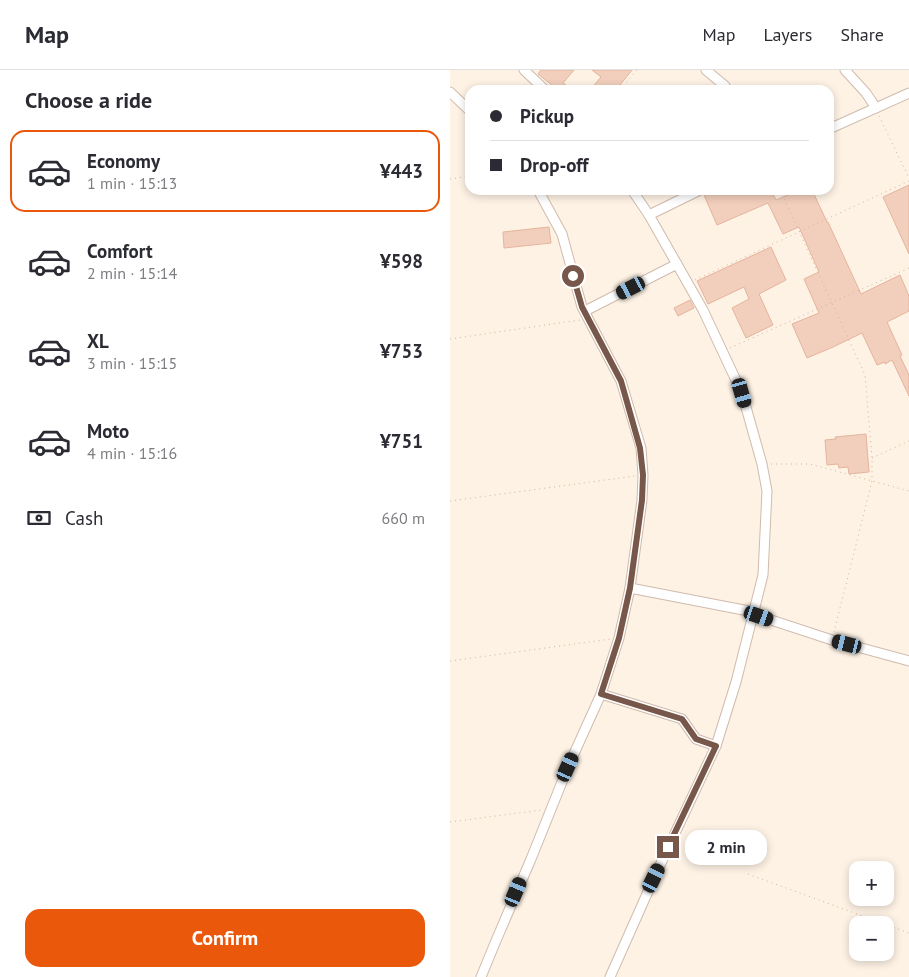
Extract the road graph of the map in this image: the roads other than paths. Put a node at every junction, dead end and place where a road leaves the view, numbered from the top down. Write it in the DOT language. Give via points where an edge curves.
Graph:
graph roads {
  1 [pos="524,70"];
  2 [pos="706,70"];
  3 [pos="846,70"];
  4 [pos="540,85"];
  5 [pos="724,85"];
  6 [pos="450,92"];
  7 [pos="909,93"];
  8 [pos="465,106"];
  9 [pos="876,108"];
  10 [pos="834,127"];
  11 [pos="541,195"];
  12 [pos="635,195"];
  13 [pos="690,195"];
  14 [pos="649,215"];
  15 [pos="677,264"];
  16 [pos="587,315"];
  17 [pos="630,588"];
  18 [pos="754,612"];
  19 [pos="909,660"];
  20 [pos="601,694"];
  21 [pos="716,746"];
  22 [pos="482,977"];
  23 [pos="610,977"];
  1 -- 4 [label="street"];
  2 -- 5 [label="street"];
  3 -- 9 [label="street"];
  6 -- 8 [label="street"];
  7 -- 9 [label="street"];
  9 -- 10 [label="street"];
  11 -- 16 [label="street" via="562,234"];
  12 -- 14 [label="street"];
  13 -- 14 [label="street"];
  14 -- 15 [label="street"];
  15 -- 16 [label="street"];
  15 -- 18 [label="street" via="703,310 742,393 762,464 767,491 764,575"];
  16 -- 17 [label="street" via="621,381 640,448 642,500"];
  17 -- 18 [label="street"];
  17 -- 20 [label="street" via="619,638"];
  18 -- 19 [label="street" via="832,640"];
  18 -- 21 [label="street"];
  20 -- 21 [label="street" via="682,719 696,739"];
  20 -- 22 [label="street"];
  21 -- 23 [label="street"];
}
